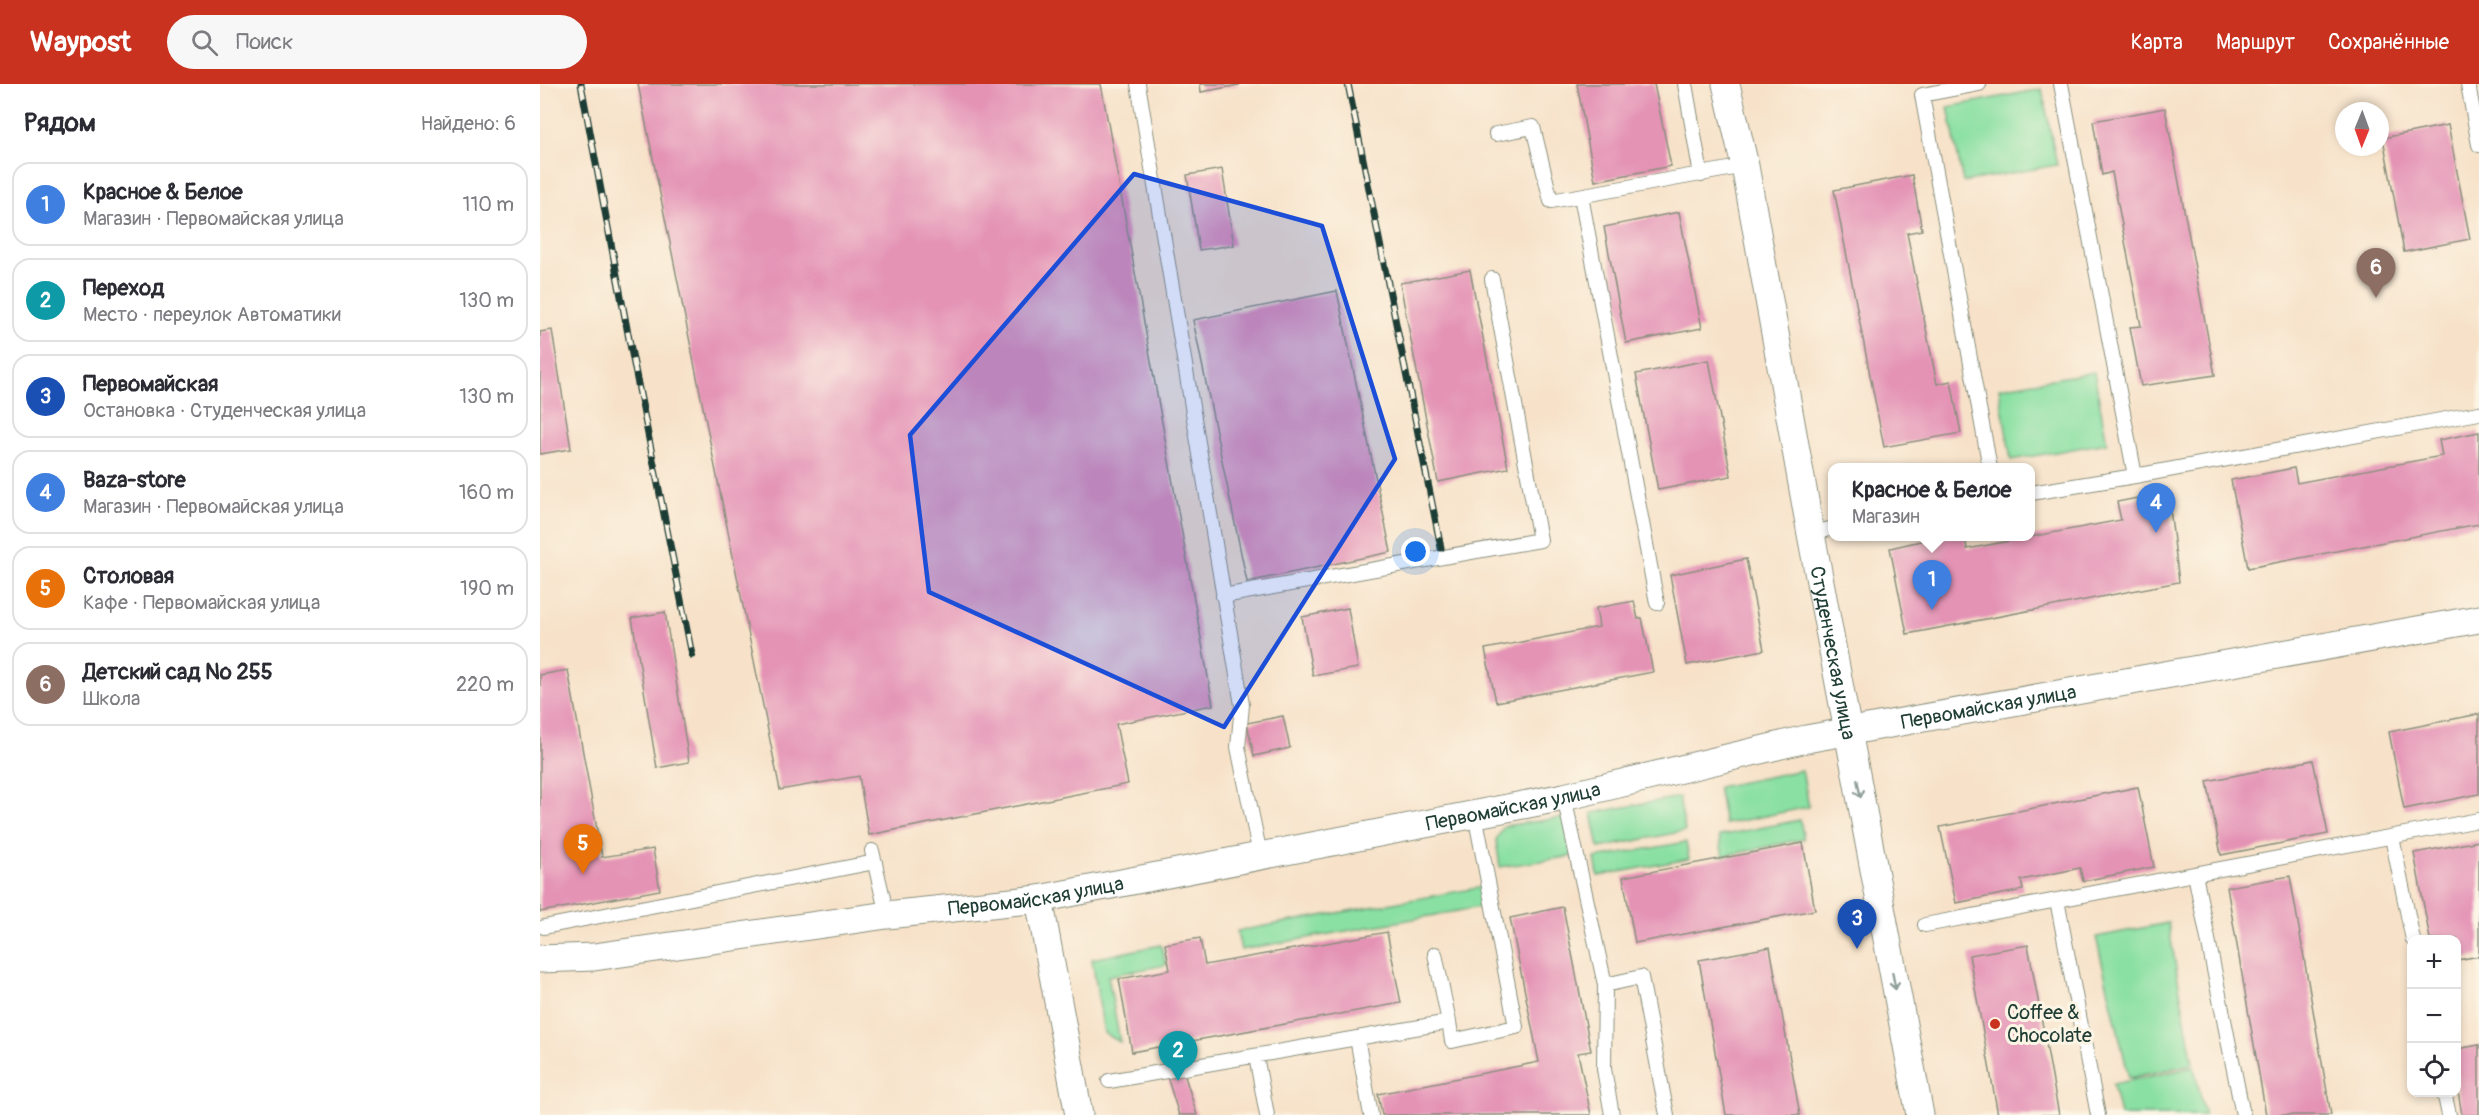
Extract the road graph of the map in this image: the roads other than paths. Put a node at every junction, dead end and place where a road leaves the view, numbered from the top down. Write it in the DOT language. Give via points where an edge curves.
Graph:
graph roads {
  1 [pos="1138,84"];
  2 [pos="1685,84"];
  3 [pos="1726,84"];
  4 [pos="1978,84"];
  5 [pos="2061,84"];
  6 [pos="2468,84"];
  7 [pos="1496,135"];
  8 [pos="2479,145"];
  9 [pos="1745,166"];
  10 [pos="1701,175"];
  11 [pos="1581,196"];
  12 [pos="1492,279"];
  13 [pos="2479,412"];
  14 [pos="1989,463"];
  15 [pos="2135,476"];
  16 [pos="2035,492"];
  17 [pos="1822,531"];
  18 [pos="1223,596"];
  19 [pos="1657,603"];
  20 [pos="2479,619"];
  21 [pos="1847,732"];
  22 [pos="1564,796"];
  23 [pos="1475,814"];
  24 [pos="2479,820"];
  25 [pos="2392,837"];
  26 [pos="1260,855"];
  27 [pos="2195,874"];
  28 [pos="1039,899"];
  29 [pos="2057,900"];
  30 [pos="887,915"];
  31 [pos="1925,926"];
  32 [pos="544,927"];
  33 [pos="2412,935"];
  34 [pos="1435,954"];
  35 [pos="540,958"];
  36 [pos="1605,985"];
  37 [pos="1449,1022"];
  38 [pos="1357,1038"];
  39 [pos="1256,1056"];
  40 [pos="1109,1081"];
  41 [pos="2445,1097"];
  42 [pos="1079,1115"];
  43 [pos="1267,1115"];
  44 [pos="1371,1115"];
  45 [pos="1612,1115"];
  46 [pos="1667,1115"];
  47 [pos="1920,1115"];
  48 [pos="2098,1115"];
  49 [pos="2243,1115"];
  50 [pos="2449,1115"];
  1 -- 18 [label="lane"];
  2 -- 10 [label="lane"];
  3 -- 9 [label="street, Студенческая улица"];
  4 -- 14 [label="lane" via="1922,95"];
  5 -- 15 [label="lane"];
  6 -- 8 [label="lane"];
  7 -- 11 [label="lane" via="1533,127 1551,201"];
  9 -- 10 [label="lane"];
  9 -- 17 [label="street, Студенческая улица"];
  10 -- 11 [label="lane"];
  11 -- 19 [label="lane"];
  12 -- 18 [label="lane" via="1540,540"];
  13 -- 15 [label="lane"];
  15 -- 16 [label="lane"];
  17 -- 21 [label="street, Студенческая улица"];
  18 -- 26 [label="lane" via="1242,705 1238,747"];
  20 -- 21 [label="street, Первомайская улица"];
  21 -- 22 [label="street, Первомайская улица"];
  21 -- 47 [label="street, Студенческая улица, one-way"];
  22 -- 23 [label="street, Первомайская улица"];
  22 -- 36 [label="lane"];
  23 -- 26 [label="street, Первомайская улица"];
  23 -- 37 [label="lane" via="1516,1027 1452,1041"];
  24 -- 25 [label="lane"];
  25 -- 27 [label="lane"];
  25 -- 33 [label="lane"];
  26 -- 28 [label="street, Первомайская улица"];
  27 -- 29 [label="lane"];
  27 -- 49 [label="lane"];
  28 -- 30 [label="street, Первомайская улица"];
  28 -- 42 [label="street"];
  29 -- 31 [label="lane"];
  29 -- 48 [label="lane"];
  30 -- 32 [label="lane" via="874,857"];
  30 -- 35 [label="street, Первомайская улица" via="594,957"];
  34 -- 37 [label="lane"];
  36 -- 45 [label="lane" via="1604,1069"];
  36 -- 46 [label="lane" via="1641,977"];
  37 -- 38 [label="lane"];
  38 -- 39 [label="lane"];
  38 -- 44 [label="lane"];
  39 -- 40 [label="lane"];
  39 -- 43 [label="lane"];
  41 -- 50 [label="lane"];
}
